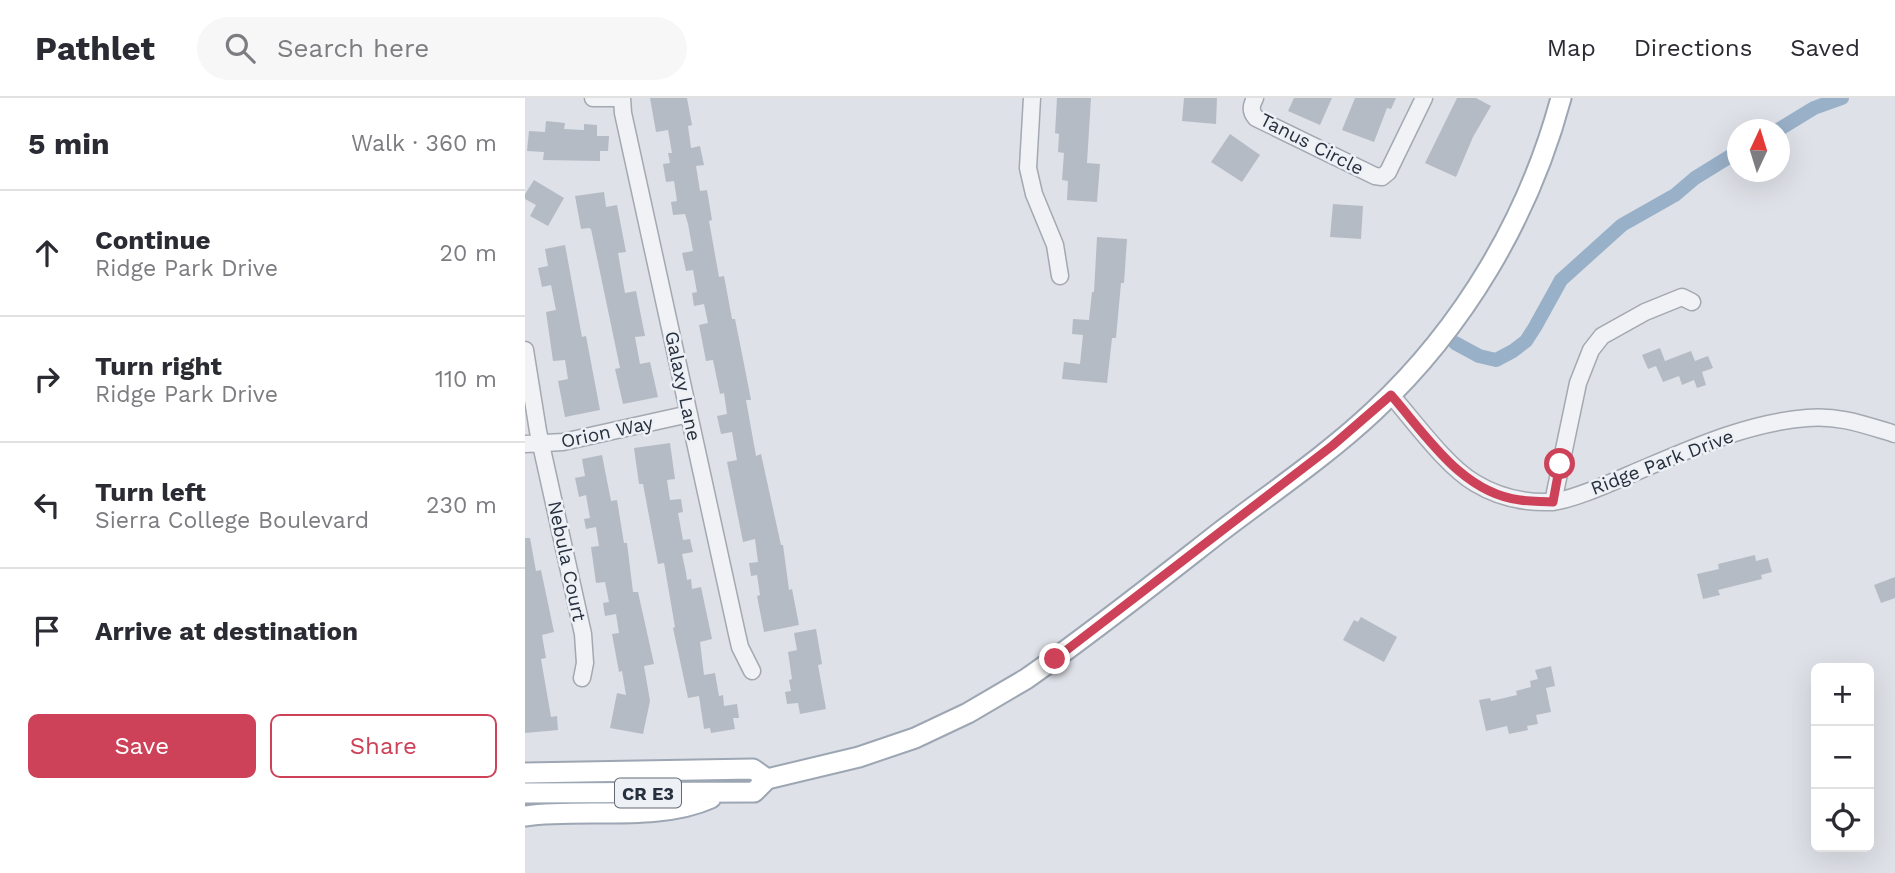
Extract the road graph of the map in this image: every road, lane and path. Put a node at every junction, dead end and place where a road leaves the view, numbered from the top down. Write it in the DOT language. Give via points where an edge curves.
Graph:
graph roads {
  1 [pos="593,98"];
  2 [pos="622,98"];
  3 [pos="1032,98"];
  4 [pos="1255,98"];
  5 [pos="1424,98"];
  6 [pos="1561,98"];
  7 [pos="1060,276"];
  8 [pos="1692,302"];
  9 [pos="525,349"];
  10 [pos="1391,395"];
  11 [pos="689,414"];
  12 [pos="1895,434"];
  13 [pos="533,444"];
  14 [pos="1553,502"];
  15 [pos="752,671"];
  16 [pos="582,678"];
  17 [pos="525,773"];
  18 [pos="767,779"];
  19 [pos="525,793"];
  20 [pos="721,793"];
  21 [pos="525,816"];
  1 -- 2 [label="street"];
  2 -- 11 [label="street, Galaxy Lane"];
  3 -- 7 [label="street" via="1028,168 1055,244"];
  4 -- 5 [label="street, Tanus Circle" via="1252,113 1256,118 1382,177"];
  6 -- 10 [label="main road, CR E3" via="1535,177 1496,257 1447,330"];
  8 -- 14 [label="street" via="1682,297 1646,312 1602,336 1591,349 1578,383"];
  9 -- 13 [label="street, Nebula Court"];
  10 -- 14 [label="street, Ridge Park Drive" via="1472,482 1518,500"];
  10 -- 18 [label="main road, CR E3" via="1341,439 996,698 887,748"];
  11 -- 13 [label="street, Orion Way"];
  11 -- 15 [label="street, Galaxy Lane" via="740,647"];
  12 -- 14 [label="street, Ridge Park Drive" via="1835,417 1764,425 1725,435 1609,484"];
  13 -- 16 [label="street, Nebula Court" via="583,634"];
  17 -- 18 [label="main road, CR E3" via="753,769"];
  18 -- 20 [label="main road, CR E3" via="754,792"];
  19 -- 20 [label="main road, CR E3"];
  20 -- 21 [label="main road" via="681,809"];
}
